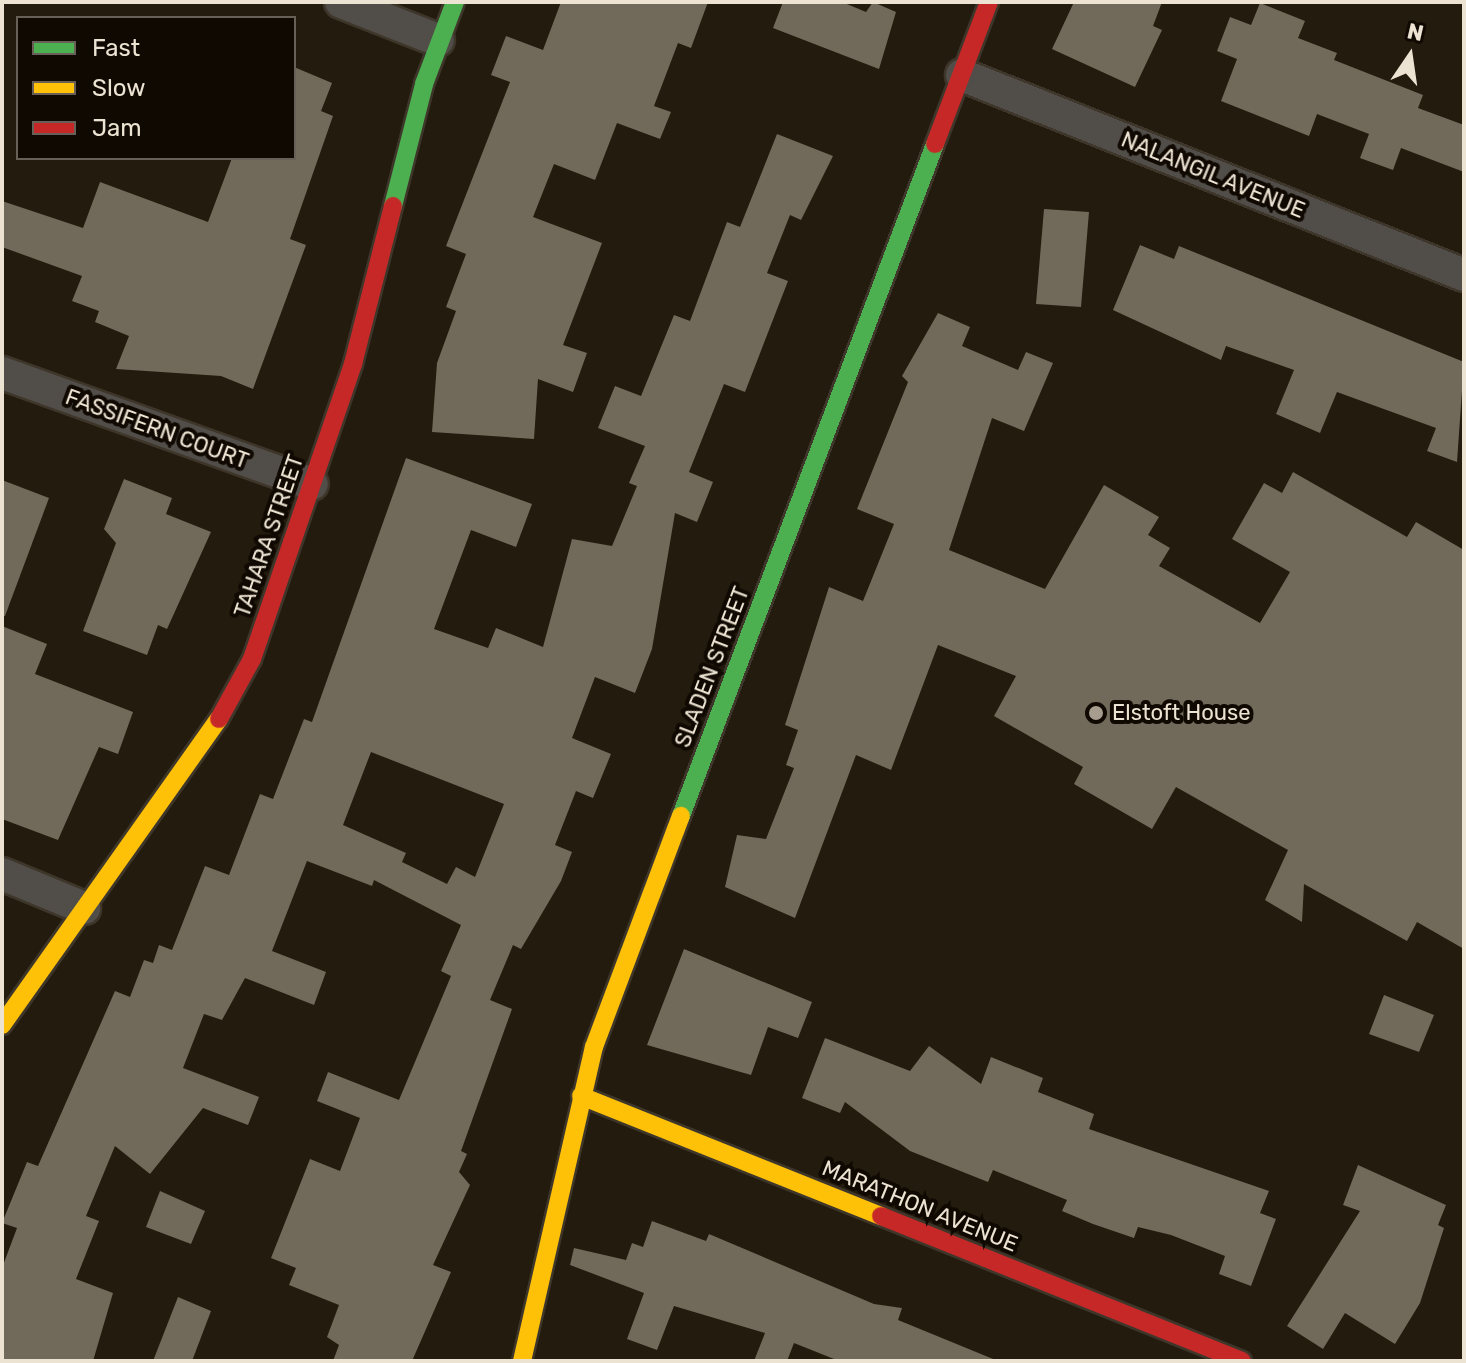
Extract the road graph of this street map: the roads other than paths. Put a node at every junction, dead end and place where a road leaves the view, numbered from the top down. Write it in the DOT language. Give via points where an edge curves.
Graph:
graph roads {
  1 [pos="341,2"];
  2 [pos="455,2"];
  3 [pos="989,2"];
  4 [pos="438,40"];
  5 [pos="962,75"];
  6 [pos="1464,275"];
  7 [pos="2,373"];
  8 [pos="312,484"];
  9 [pos="2,874"];
  10 [pos="84,908"];
  11 [pos="2,1025"];
  12 [pos="581,1096"];
  13 [pos="1176,1349"];
  14 [pos="522,1361"];
  15 [pos="1242,1361"];
  1 -- 4 [label="street"];
  2 -- 4 [label="street, TAHARA STREET"];
  3 -- 5 [label="street, SLADEN STREET"];
  4 -- 8 [label="street, TAHARA STREET" via="353,364"];
  5 -- 6 [label="street, NALANGIL AVENUE"];
  5 -- 12 [label="street, SLADEN STREET"];
  7 -- 8 [label="street, FASSIFERN COURT"];
  8 -- 10 [label="street, TAHARA STREET" via="252,659 205,744"];
  9 -- 10 [label="street"];
  10 -- 11 [label="street, TAHARA STREET"];
  12 -- 13 [label="street, MARATHON AVENUE"];
  12 -- 14 [label="street, SLADEN STREET"];
  13 -- 15 [label="street, MARATHON AVENUE"];
}
